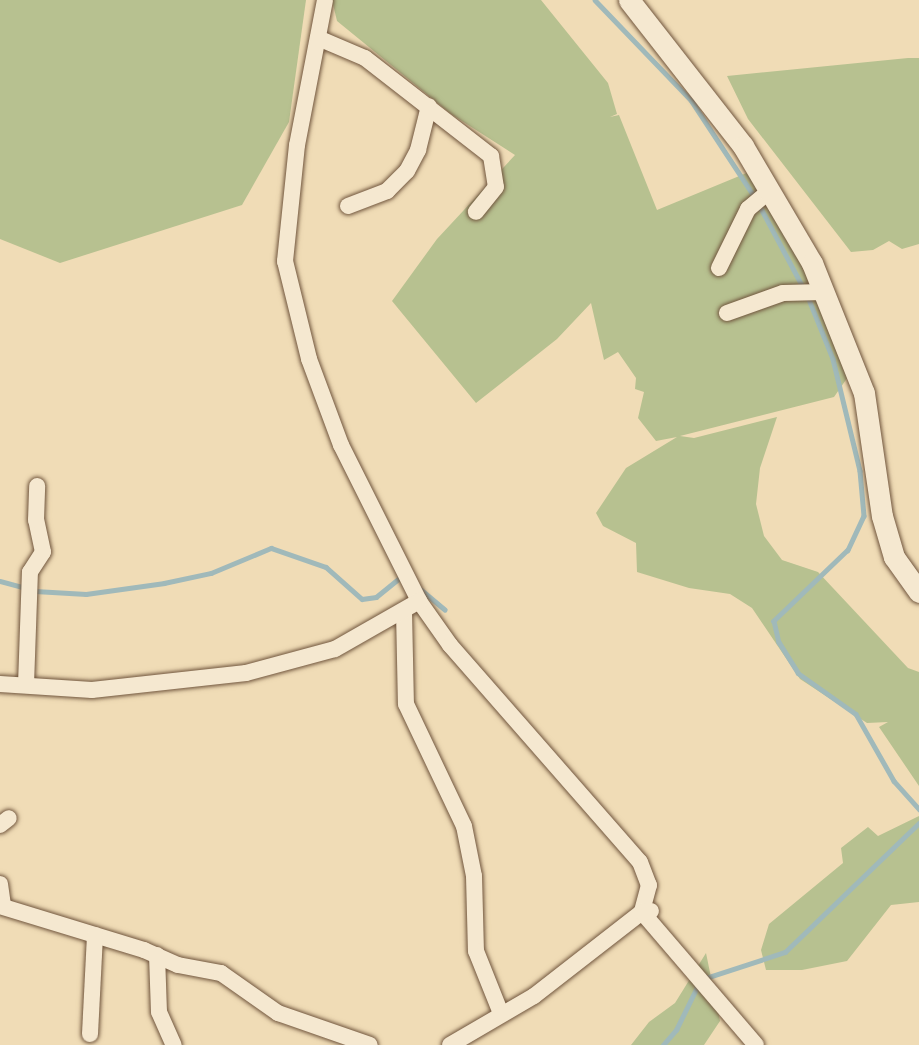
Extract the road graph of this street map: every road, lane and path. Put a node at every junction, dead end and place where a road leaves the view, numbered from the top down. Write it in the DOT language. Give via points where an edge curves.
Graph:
graph roads {
  1 [pos="325,0"];
  2 [pos="629,0"];
  3 [pos="318,38"];
  4 [pos="429,106"];
  5 [pos="771,190"];
  6 [pos="348,206"];
  7 [pos="476,212"];
  8 [pos="719,268"];
  9 [pos="824,292"];
  10 [pos="727,313"];
  11 [pos="37,486"];
  12 [pos="919,592"];
  13 [pos="419,601"];
  14 [pos="404,611"];
  15 [pos="0,684"];
  16 [pos="26,685"];
  17 [pos="0,884"];
  18 [pos="1,906"];
  19 [pos="646,912"];
  20 [pos="95,935"];
  21 [pos="157,955"];
  22 [pos="500,1012"];
  23 [pos="90,1034"];
  24 [pos="174,1045"];
  25 [pos="370,1045"];
  26 [pos="450,1045"];
  27 [pos="756,1045"];
  1 -- 3 [label="street"];
  2 -- 5 [label="street" via="716,108"];
  3 -- 4 [label="street" via="365,58"];
  3 -- 13 [label="street" via="297,145 285,261 309,359 341,445"];
  4 -- 6 [label="street" via="407,172 387,191"];
  4 -- 7 [label="street" via="491,156 496,187"];
  5 -- 8 [label="street" via="748,209"];
  5 -- 9 [label="street"];
  9 -- 10 [label="street" via="783,293"];
  9 -- 12 [label="street" via="864,393 882,516 894,557"];
  11 -- 16 [label="street" via="36,520 44,551 31,566"];
  13 -- 14 [label="street"];
  13 -- 19 [label="street" via="450,645 640,862 649,885"];
  14 -- 16 [label="street" via="335,649 246,673 92,690"];
  14 -- 22 [label="street" via="406,704 464,826 474,876 476,951"];
  15 -- 16 [label="street"];
  17 -- 18 [label="street"];
  18 -- 20 [label="street"];
  19 -- 22 [label="street" via="534,996"];
  19 -- 27 [label="street"];
  20 -- 21 [label="street"];
  20 -- 23 [label="street"];
  21 -- 24 [label="street" via="159,1012"];
  21 -- 25 [label="street" via="221,973 278,1013"];
  22 -- 26 [label="street"];
}
